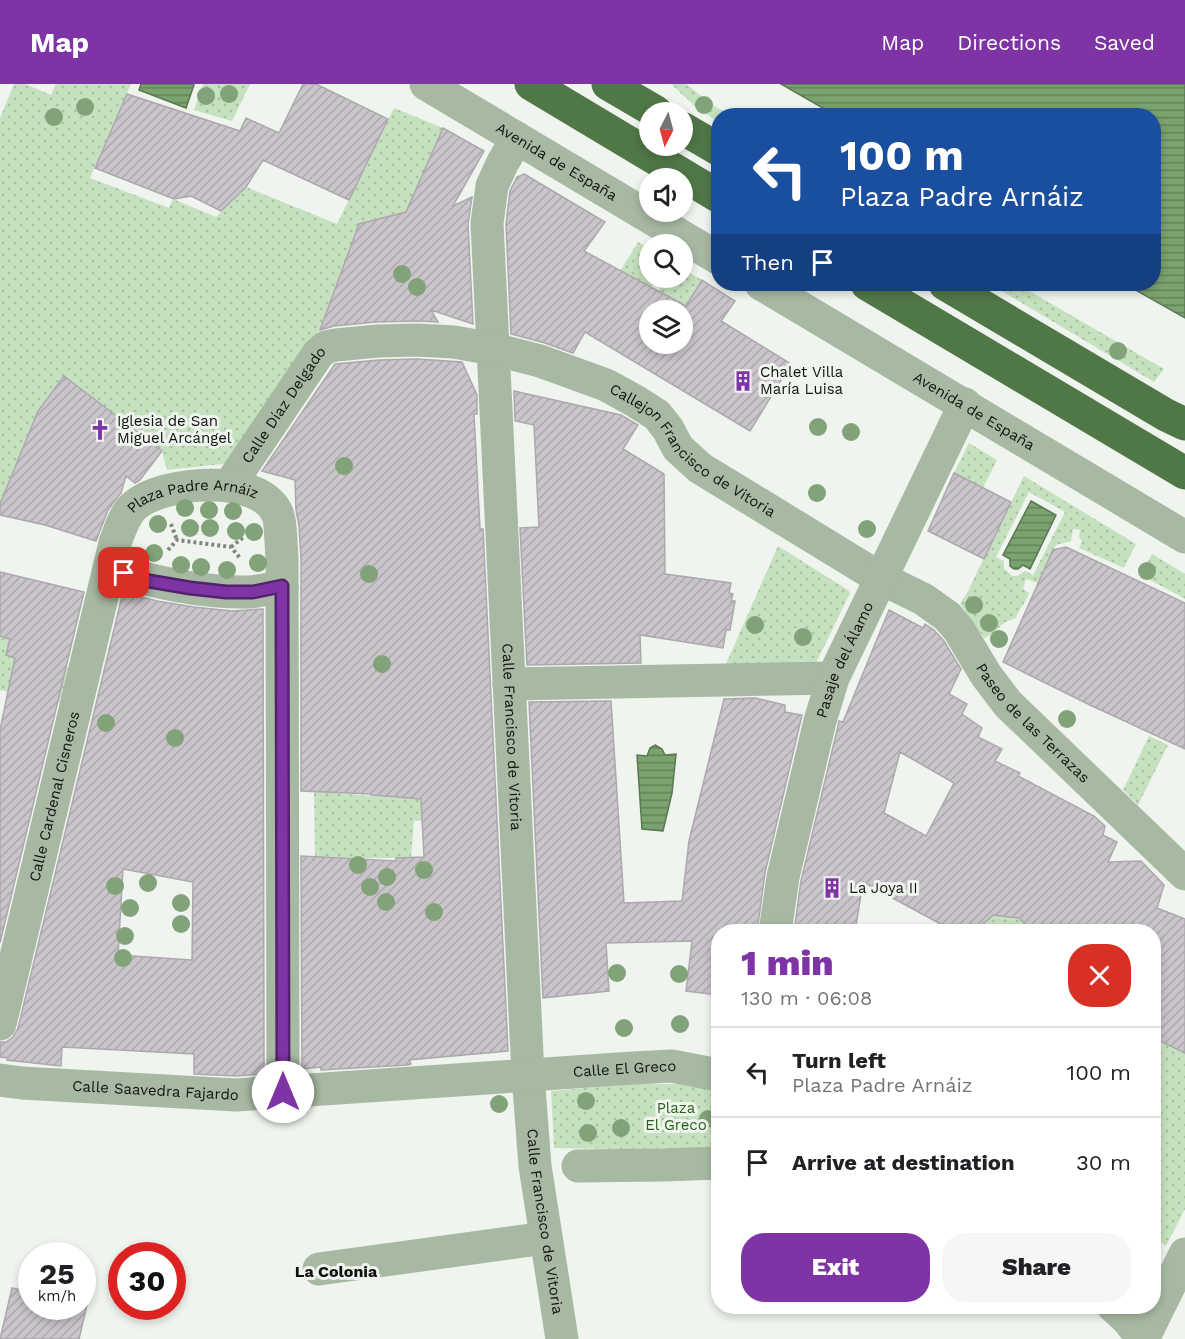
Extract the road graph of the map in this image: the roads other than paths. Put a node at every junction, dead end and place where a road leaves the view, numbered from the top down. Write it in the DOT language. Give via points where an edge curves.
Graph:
graph roads {
  1 [pos="426,84"];
  2 [pos="531,84"];
  3 [pos="608,84"];
  4 [pos="642,84"];
  5 [pos="639,102"];
  6 [pos="655,102"];
  7 [pos="693,134"];
  8 [pos="517,138"];
  9 [pos="711,145"];
  10 [pos="711,191"];
  11 [pos="711,254"];
  12 [pos="773,291"];
  13 [pos="879,291"];
  14 [pos="957,291"];
  15 [pos="493,349"];
  16 [pos="965,404"];
  17 [pos="1185,424"];
  18 [pos="1185,473"];
  19 [pos="229,486"];
  20 [pos="1185,537"];
  21 [pos="109,568"];
  22 [pos="880,578"];
  23 [pos="282,586"];
  24 [pos="833,678"];
  25 [pos="508,684"];
  26 [pos="1185,874"];
  27 [pos="776,924"];
  28 [pos="0,1024"];
  29 [pos="711,1074"];
  30 [pos="528,1075"];
  31 [pos="0,1080"];
  32 [pos="283,1092"];
  33 [pos="711,1163"];
  34 [pos="578,1166"];
  35 [pos="546,1238"];
  36 [pos="1185,1254"];
  37 [pos="320,1269"];
  38 [pos="1161,1303"];
  39 [pos="1122,1314"];
  40 [pos="1155,1314"];
  41 [pos="562,1339"];
  42 [pos="1143,1339"];
  1 -- 8 [label="street, Avenida de España"];
  2 -- 10 [label="highway"];
  3 -- 5 [label="highway"];
  4 -- 6 [label="street"];
  7 -- 9 [label="highway"];
  8 -- 11 [label="street, Avenida de España"];
  8 -- 15 [label="street, Calle Francisco de Vitoria" via="492,186 489,206"];
  12 -- 16 [label="street, Avenida de España"];
  13 -- 18 [label="highway"];
  14 -- 17 [label="highway"];
  15 -- 19 [label="street, Calle Díaz Delgado" via="417,340 326,347"];
  15 -- 22 [label="street, Callejon Francisco de Vitoria" via="606,385 635,401 657,415 678,448 700,468"];
  15 -- 25 [label="street, Calle Francisco de Vitoria"];
  16 -- 20 [label="street, Avenida de España"];
  16 -- 22 [label="street, Pasaje del Álamo"];
  19 -- 21 [label="street, Plaza Padre Arnáiz" via="202,485 163,491 134,506 118,534"];
  19 -- 23 [label="street, Plaza Padre Arnáiz" via="259,496 272,504 278,514"];
  21 -- 23 [label="street" via="149,581 226,592"];
  21 -- 28 [label="street, Calle Cardenal Cisneros"];
  22 -- 24 [label="street, Pasaje del Álamo"];
  22 -- 26 [label="street, Paseo de las Terrazas" via="947,616 1008,705"];
  23 -- 32 [label="street, Plaza Padre Arnáiz"];
  24 -- 25 [label="street"];
  24 -- 27 [label="street, Pasaje del Álamo" via="785,866"];
  25 -- 30 [label="street, Calle Francisco de Vitoria"];
  29 -- 30 [label="street, Calle El Greco" via="672,1066"];
  30 -- 32 [label="street, Calle Saavedra Fajardo"];
  30 -- 35 [label="street, Calle Francisco de Vitoria" via="535,1166"];
  31 -- 32 [label="street, Calle Saavedra Fajardo" via="236,1095"];
  33 -- 34 [label="street"];
  35 -- 37 [label="street"];
  35 -- 41 [label="street, Calle Francisco de Vitoria"];
  36 -- 38 [label="street"];
  39 -- 42 [label="street"];
  40 -- 42 [label="street"];
}
